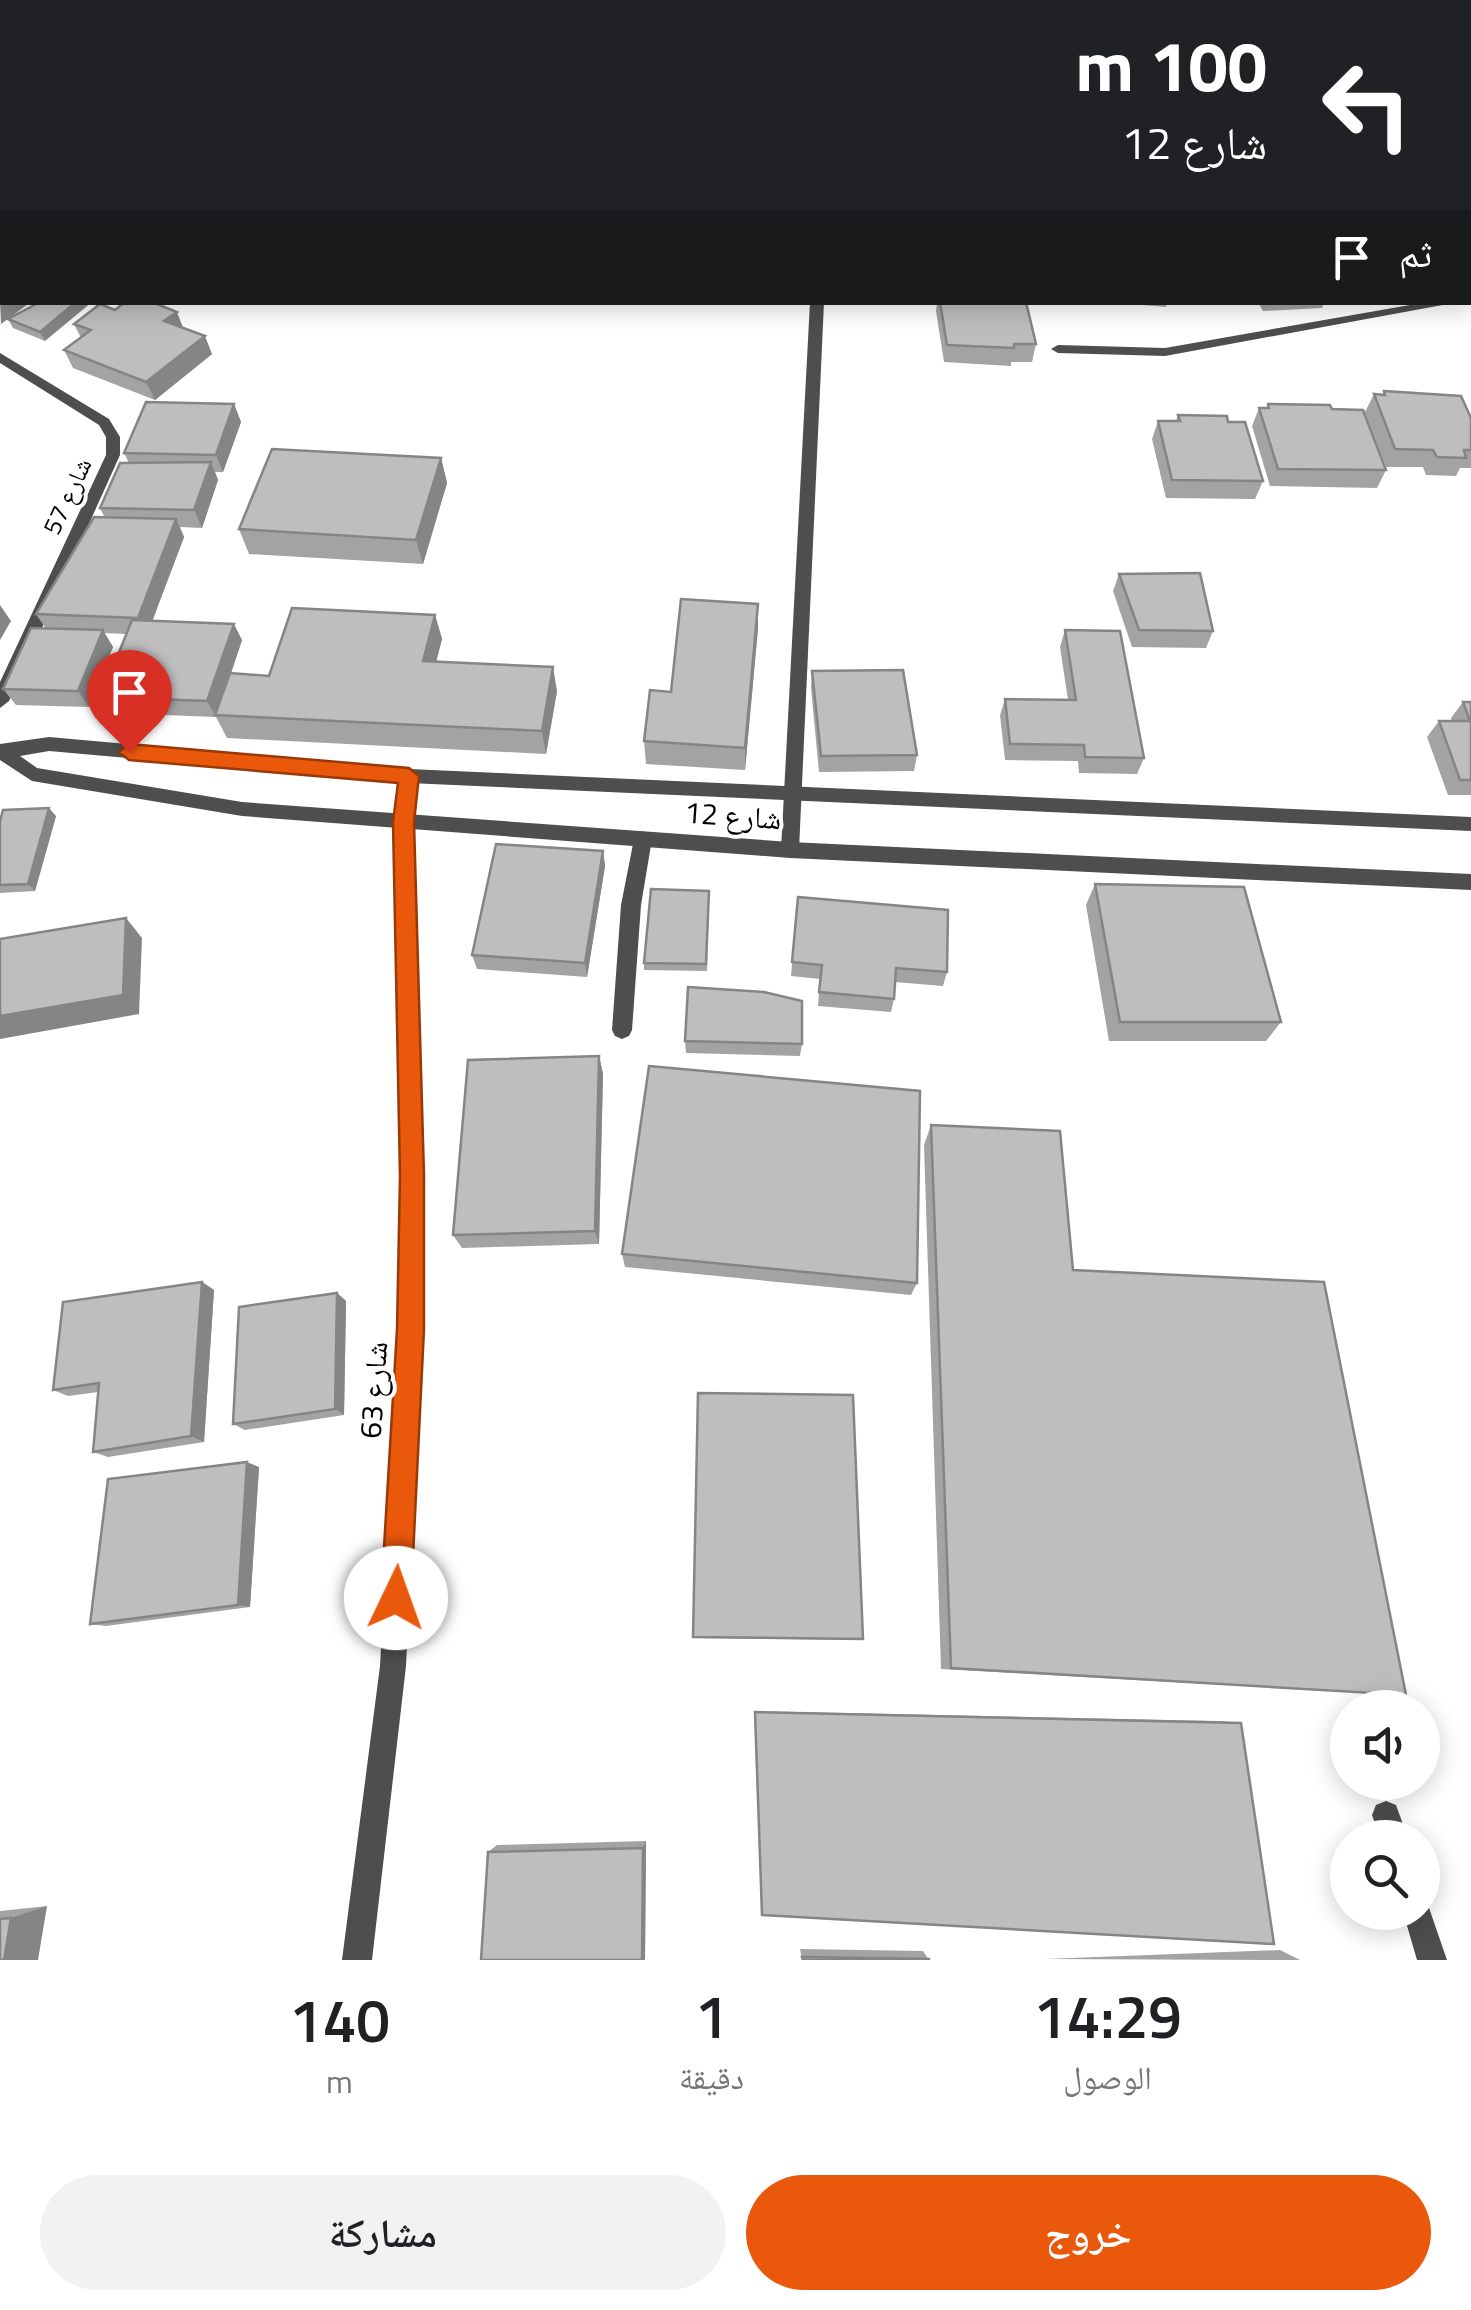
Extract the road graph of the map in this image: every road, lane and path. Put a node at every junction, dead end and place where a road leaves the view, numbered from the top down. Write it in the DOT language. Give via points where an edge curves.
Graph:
graph roads {
  1 [pos="817,305"];
  2 [pos="1436,305"];
  3 [pos="1058,349"];
  4 [pos="0,357"];
  5 [pos="0,701"];
  6 [pos="1,752"];
  7 [pos="409,776"];
  8 [pos="793,794"];
  9 [pos="404,822"];
  10 [pos="1471,824"];
  11 [pos="643,839"];
  12 [pos="790,850"];
  13 [pos="1471,882"];
  14 [pos="622,1030"];
  15 [pos="1423,1930"];
  16 [pos="357,1960"];
  17 [pos="1432,1960"];
  1 -- 8 [label="street"];
  2 -- 3 [label="street" via="1165,352"];
  4 -- 5 [label="street, شارع 57" via="104,422 113,455"];
  6 -- 7 [label="street, شارع 12" via="49,744"];
  6 -- 9 [label="street, شارع 12" via="32,774 72,784 242,809"];
  7 -- 8 [label="street, شارع 12"];
  7 -- 9 [label="street, شارع 63"];
  8 -- 10 [label="street, شارع 12"];
  8 -- 12 [label="street"];
  9 -- 11 [label="street, شارع 12"];
  9 -- 16 [label="street, شارع 63" via="410,1329 393,1666"];
  11 -- 12 [label="street, شارع 12"];
  11 -- 14 [label="street"];
  12 -- 13 [label="street, شارع 12"];
  15 -- 17 [label="street"];
}
